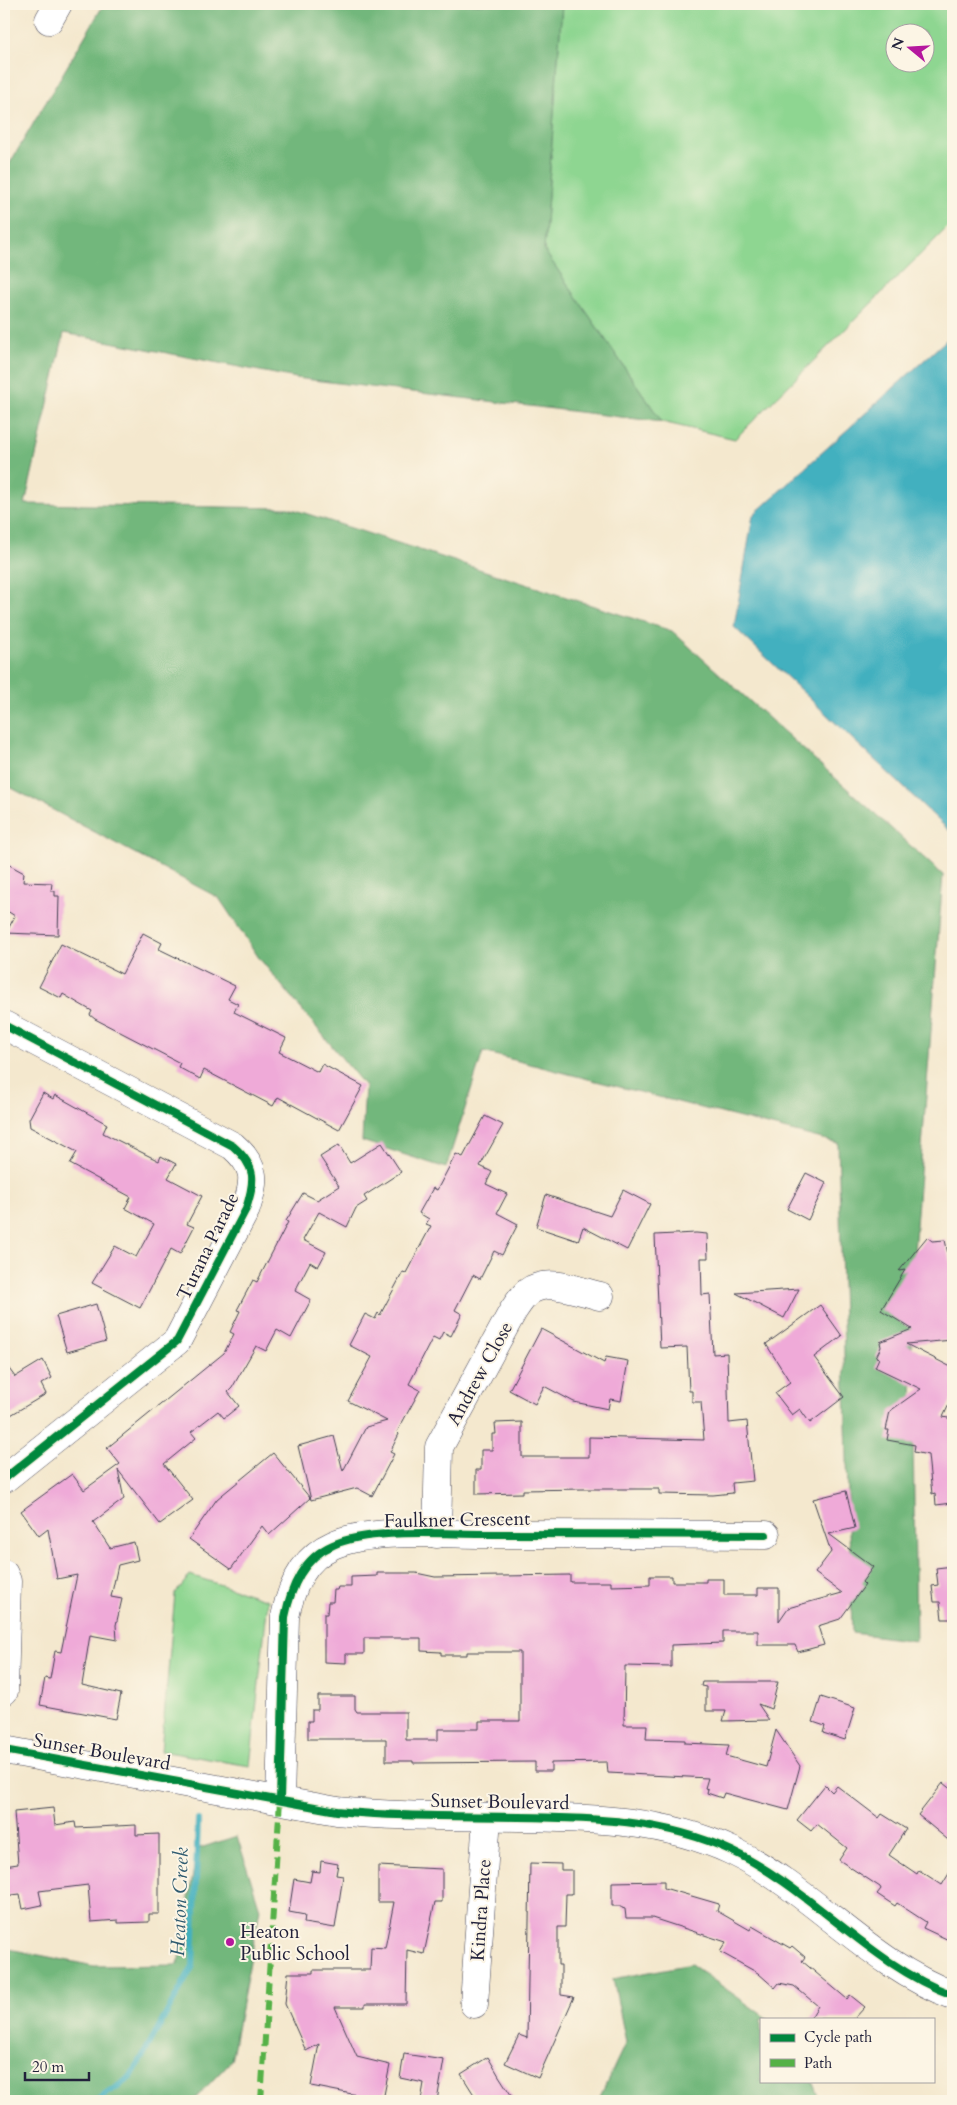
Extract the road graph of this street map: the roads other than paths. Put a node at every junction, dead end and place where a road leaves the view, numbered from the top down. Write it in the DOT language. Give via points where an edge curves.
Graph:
graph roads {
  1 [pos="4,1025"];
  2 [pos="600,1296"];
  3 [pos="4,1479"];
  4 [pos="437,1534"];
  5 [pos="766,1534"];
  6 [pos="4,1574"];
  7 [pos="4,1691"];
  8 [pos="4,1750"];
  9 [pos="280,1800"];
  10 [pos="487,1817"];
  11 [pos="953,1995"];
  12 [pos="474,2004"];
  1 -- 3 [label="street, Turana Parade" via="233,1146 246,1158 253,1173 246,1209 177,1341"];
  2 -- 4 [label="street, Andrew Close" via="544,1284 527,1292 513,1311 439,1447"];
  4 -- 5 [label="street, Faulkner Crescent"];
  4 -- 9 [label="street, Faulkner Crescent" via="373,1536 333,1544 314,1555 300,1573 290,1594 285,1617"];
  6 -- 7 [label="street" via="7,1581"];
  8 -- 9 [label="street, Sunset Boulevard"];
  9 -- 10 [label="street, Sunset Boulevard" via="380,1815"];
  10 -- 11 [label="street, Sunset Boulevard" via="625,1821 660,1826 701,1838 774,1875 898,1967"];
  10 -- 12 [label="street, Kindra Place"];
}
